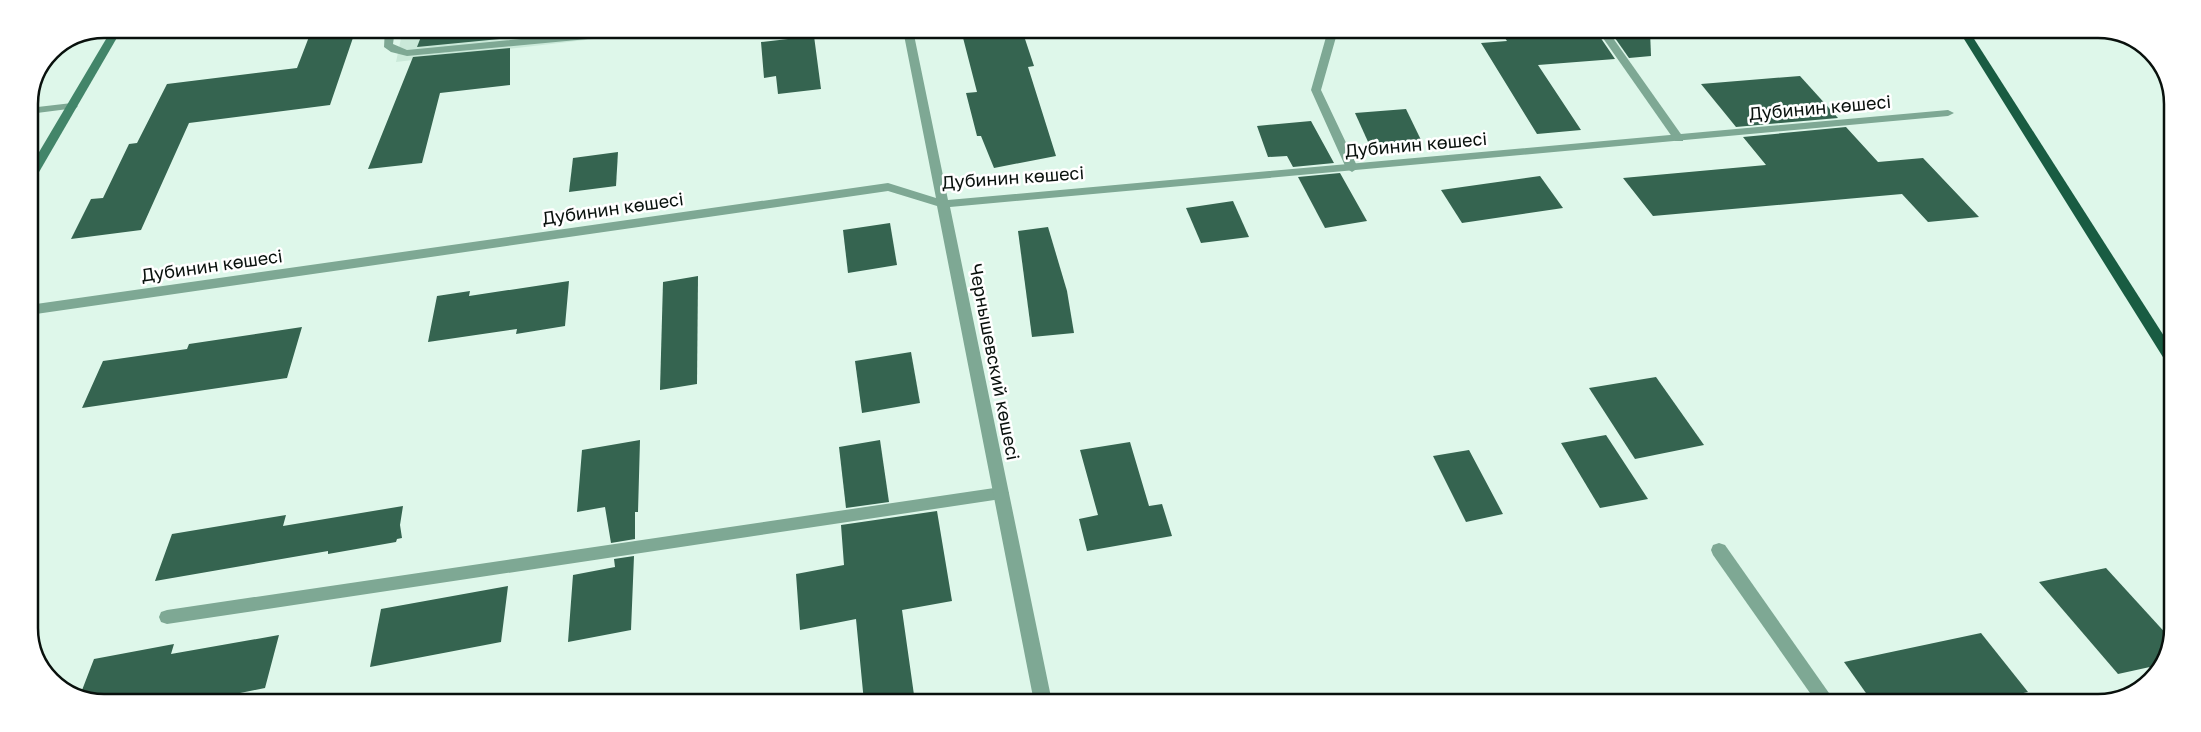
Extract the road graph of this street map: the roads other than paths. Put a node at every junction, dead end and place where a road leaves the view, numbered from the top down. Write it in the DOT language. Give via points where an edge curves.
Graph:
graph roads {
  1 [pos="112,38"];
  2 [pos="387,38"];
  3 [pos="573,38"];
  4 [pos="910,38"];
  5 [pos="1330,38"];
  6 [pos="1608,38"];
  7 [pos="1968,38"];
  8 [pos="72,106"];
  9 [pos="38,109"];
  10 [pos="1948,113"];
  11 [pos="1679,139"];
  12 [pos="38,164"];
  13 [pos="1352,168"];
  14 [pos="943,204"];
  15 [pos="38,309"];
  16 [pos="2163,346"];
  17 [pos="1001,493"];
  18 [pos="1719,550"];
  19 [pos="167,617"];
  20 [pos="1041,694"];
  21 [pos="1821,694"];
  1 -- 8 [label="main road"];
  2 -- 3 [label="street" via="388,45 407,53"];
  4 -- 14 [label="street, Чернышевский көшесі"];
  5 -- 13 [label="street" via="1316,90"];
  6 -- 11 [label="lane"];
  7 -- 16 [label="highway"];
  8 -- 9 [label="street"];
  8 -- 12 [label="main road"];
  10 -- 11 [label="street, Дубинин көшесі"];
  11 -- 13 [label="street, Дубинин көшесі"];
  13 -- 14 [label="street, Дубинин көшесі"];
  14 -- 15 [label="street, Дубинин көшесі" via="888,187"];
  14 -- 17 [label="street, Чернышевский көшесі"];
  17 -- 19 [label="street"];
  17 -- 20 [label="street, Чернышевский көшесі"];
  18 -- 21 [label="street"];
}
